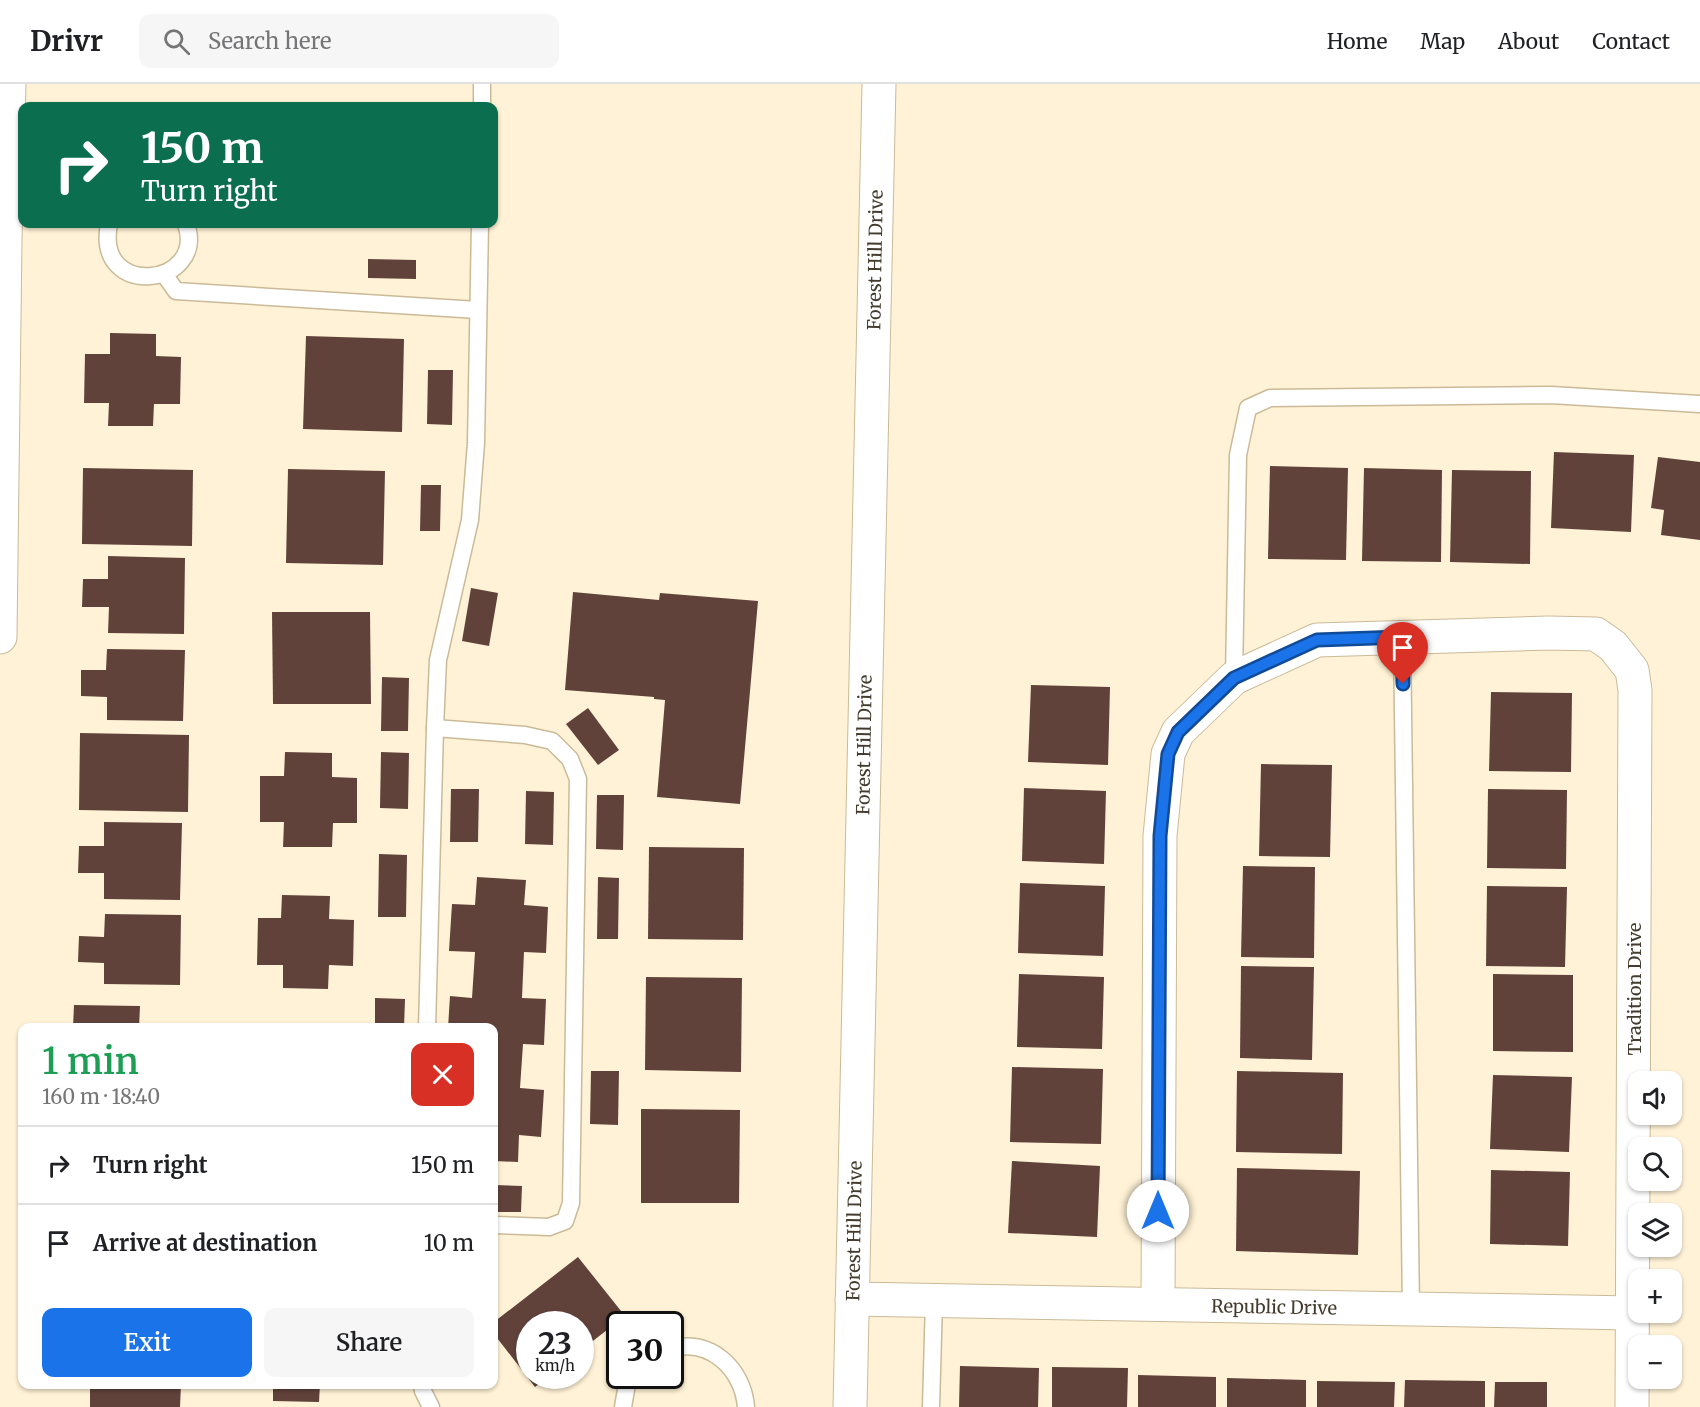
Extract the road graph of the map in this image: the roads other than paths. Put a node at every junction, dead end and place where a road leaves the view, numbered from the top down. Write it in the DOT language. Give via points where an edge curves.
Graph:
graph roads {
  1 [pos="9,84"];
  2 [pos="482,84"];
  3 [pos="879,84"];
  4 [pos="482,102"];
  5 [pos="108,228"];
  6 [pos="188,228"];
  7 [pos="480,228"];
  8 [pos="164,274"];
  9 [pos="478,310"];
  10 [pos="1700,404"];
  11 [pos="0,637"];
  12 [pos="1402,637"];
  13 [pos="1234,678"];
  14 [pos="435,728"];
  15 [pos="428,1023"];
  16 [pos="498,1225"];
  17 [pos="1632,1269"];
  18 [pos="852,1299"];
  19 [pos="926,1300"];
  20 [pos="1158,1304"];
  21 [pos="1412,1309"];
  22 [pos="1628,1313"];
  23 [pos="1632,1323"];
  24 [pos="684,1347"];
  25 [pos="423,1389"];
  26 [pos="626,1389"];
  27 [pos="431,1407"];
  28 [pos="623,1407"];
  29 [pos="746,1407"];
  30 [pos="850,1407"];
  31 [pos="931,1407"];
  32 [pos="1632,1407"];
  1 -- 11 [label="street"];
  2 -- 4 [label="lane"];
  3 -- 18 [label="street, Forest Hill Drive"];
  5 -- 8 [label="lane" via="108,249 125,271 137,276"];
  6 -- 8 [label="lane" via="184,256"];
  7 -- 9 [label="lane"];
  8 -- 9 [label="lane" via="176,291"];
  9 -- 14 [label="lane" via="476,443 470,520 438,660"];
  10 -- 13 [label="lane" via="1551,395 1270,398 1248,408 1238,455"];
  12 -- 13 [label="street, Tradition Drive" via="1317,640"];
  12 -- 17 [label="street, Tradition Drive" via="1596,634 1613,646 1632,670"];
  12 -- 21 [label="lane"];
  13 -- 20 [label="street, Tradition Drive" via="1178,732 1168,754 1160,836"];
  14 -- 15 [label="lane"];
  14 -- 16 [label="lane" via="552,741 570,759 578,779 571,1203 565,1221 549,1227"];
  18 -- 19 [label="street, Republic Drive"];
  18 -- 30 [label="street, Forest Hill Drive"];
  19 -- 20 [label="street, Republic Drive"];
  19 -- 31 [label="lane"];
  20 -- 21 [label="street, Republic Drive"];
  21 -- 22 [label="street, Republic Drive"];
  23 -- 32 [label="street, Tradition Drive"];
  24 -- 29 [label="lane" via="714,1353 731,1366 742,1384"];
  25 -- 27 [label="lane"];
  26 -- 28 [label="lane"];
}
